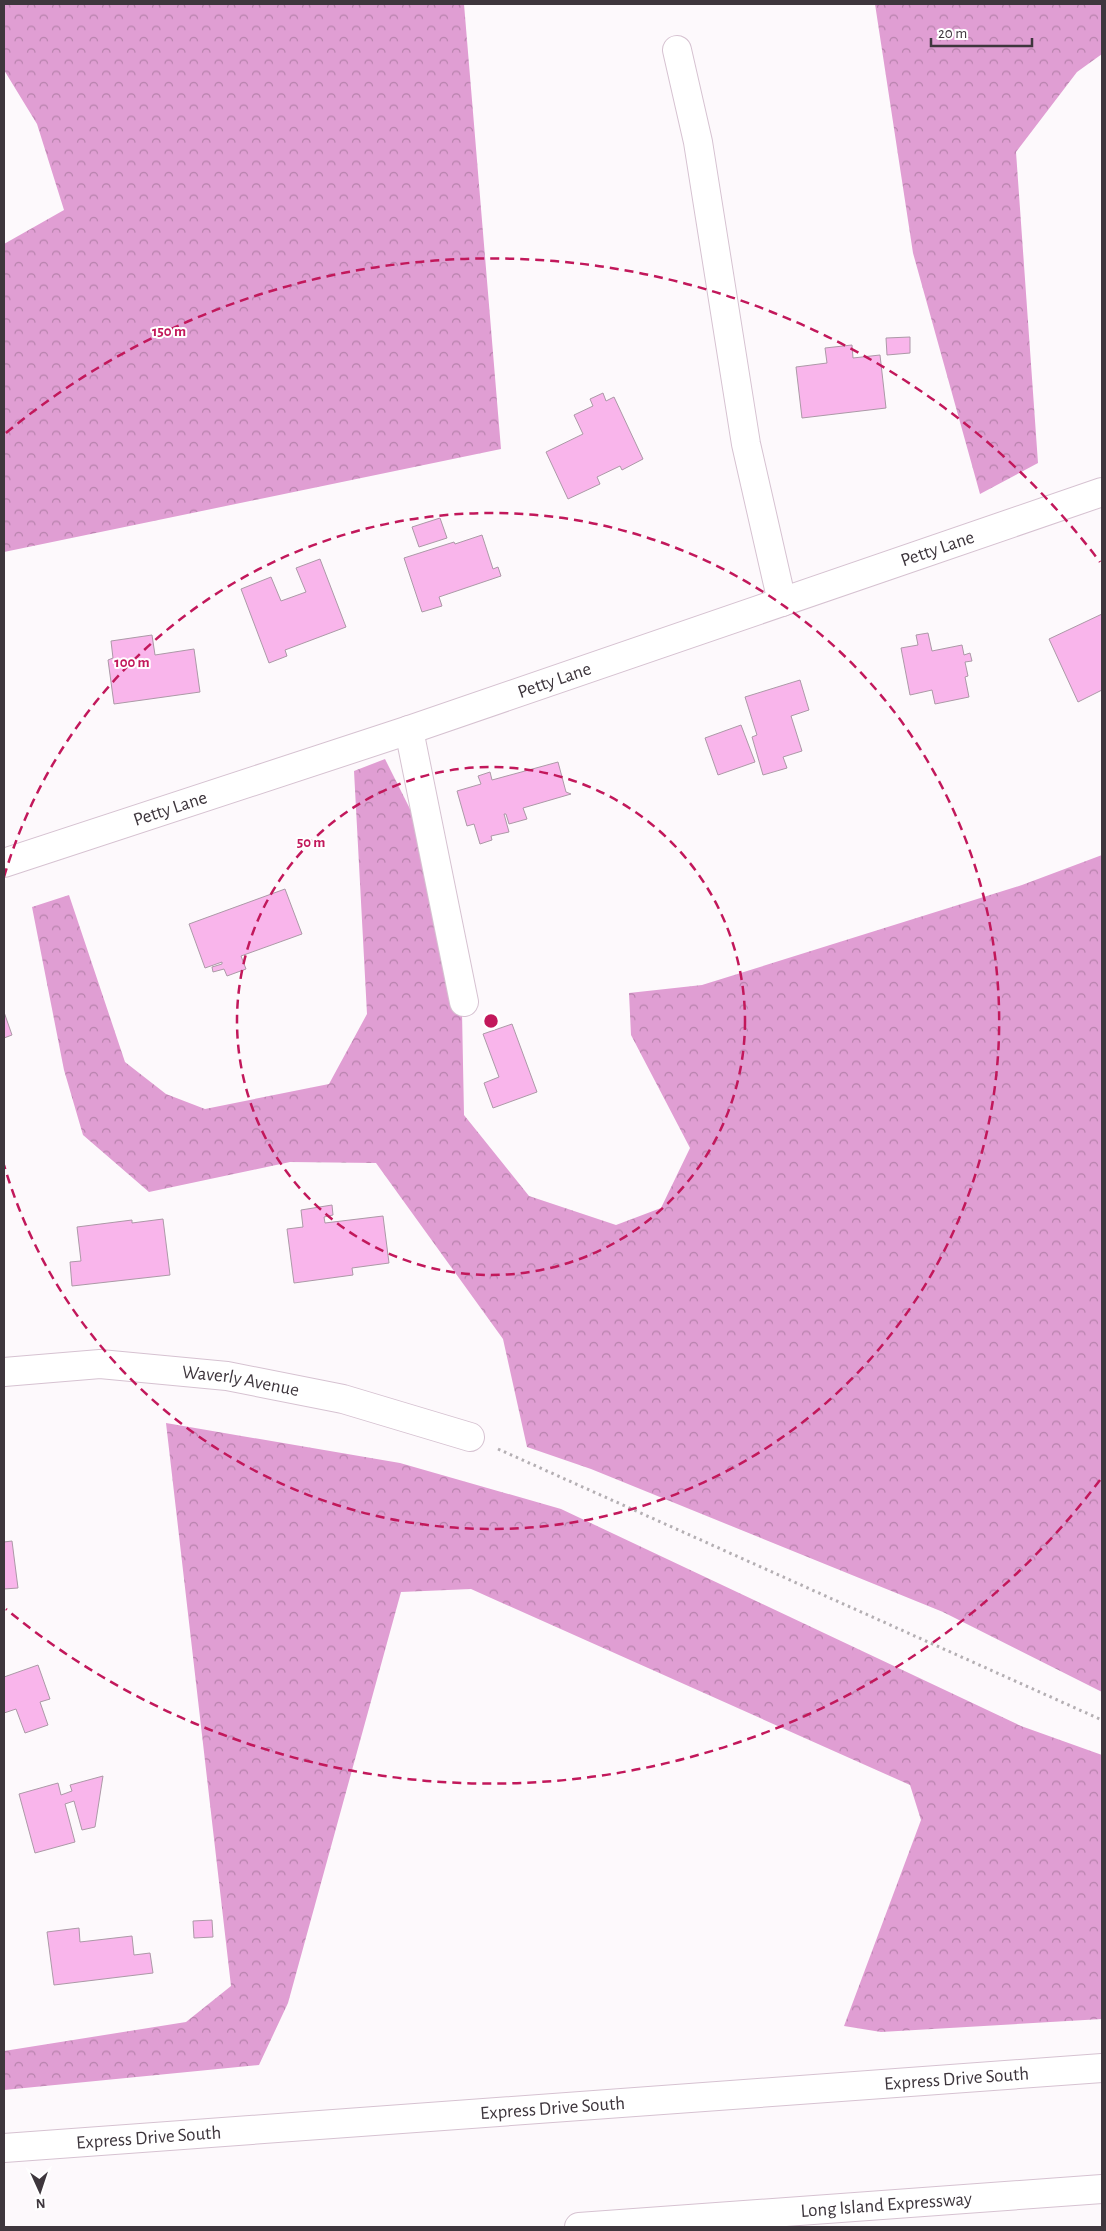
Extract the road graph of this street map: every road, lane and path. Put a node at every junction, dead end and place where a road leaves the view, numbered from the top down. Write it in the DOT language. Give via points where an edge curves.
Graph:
graph roads {
  1 [pos="677,50"];
  2 [pos="1102,492"];
  3 [pos="782,602"];
  4 [pos="409,730"];
  5 [pos="4,863"];
  6 [pos="464,1002"];
  7 [pos="4,1372"];
  8 [pos="470,1437"];
  9 [pos="1102,1720"];
  10 [pos="1102,2068"];
  11 [pos="4,2148"];
  12 [pos="1100,2189"];
  13 [pos="579,2227"];
  1 -- 3 [label="main road" via="698,142 746,444"];
  2 -- 3 [label="main road, Petty Lane"];
  3 -- 4 [label="main road, Petty Lane"];
  4 -- 5 [label="main road, Petty Lane"];
  4 -- 6 [label="main road"];
  7 -- 8 [label="main road, Waverly Avenue" via="100,1364 227,1376 343,1399"];
  8 -- 9 [label="path"];
  10 -- 11 [label="main road, Express Drive South"];
  12 -- 13 [label="main road, Long Island Expressway"];
}
